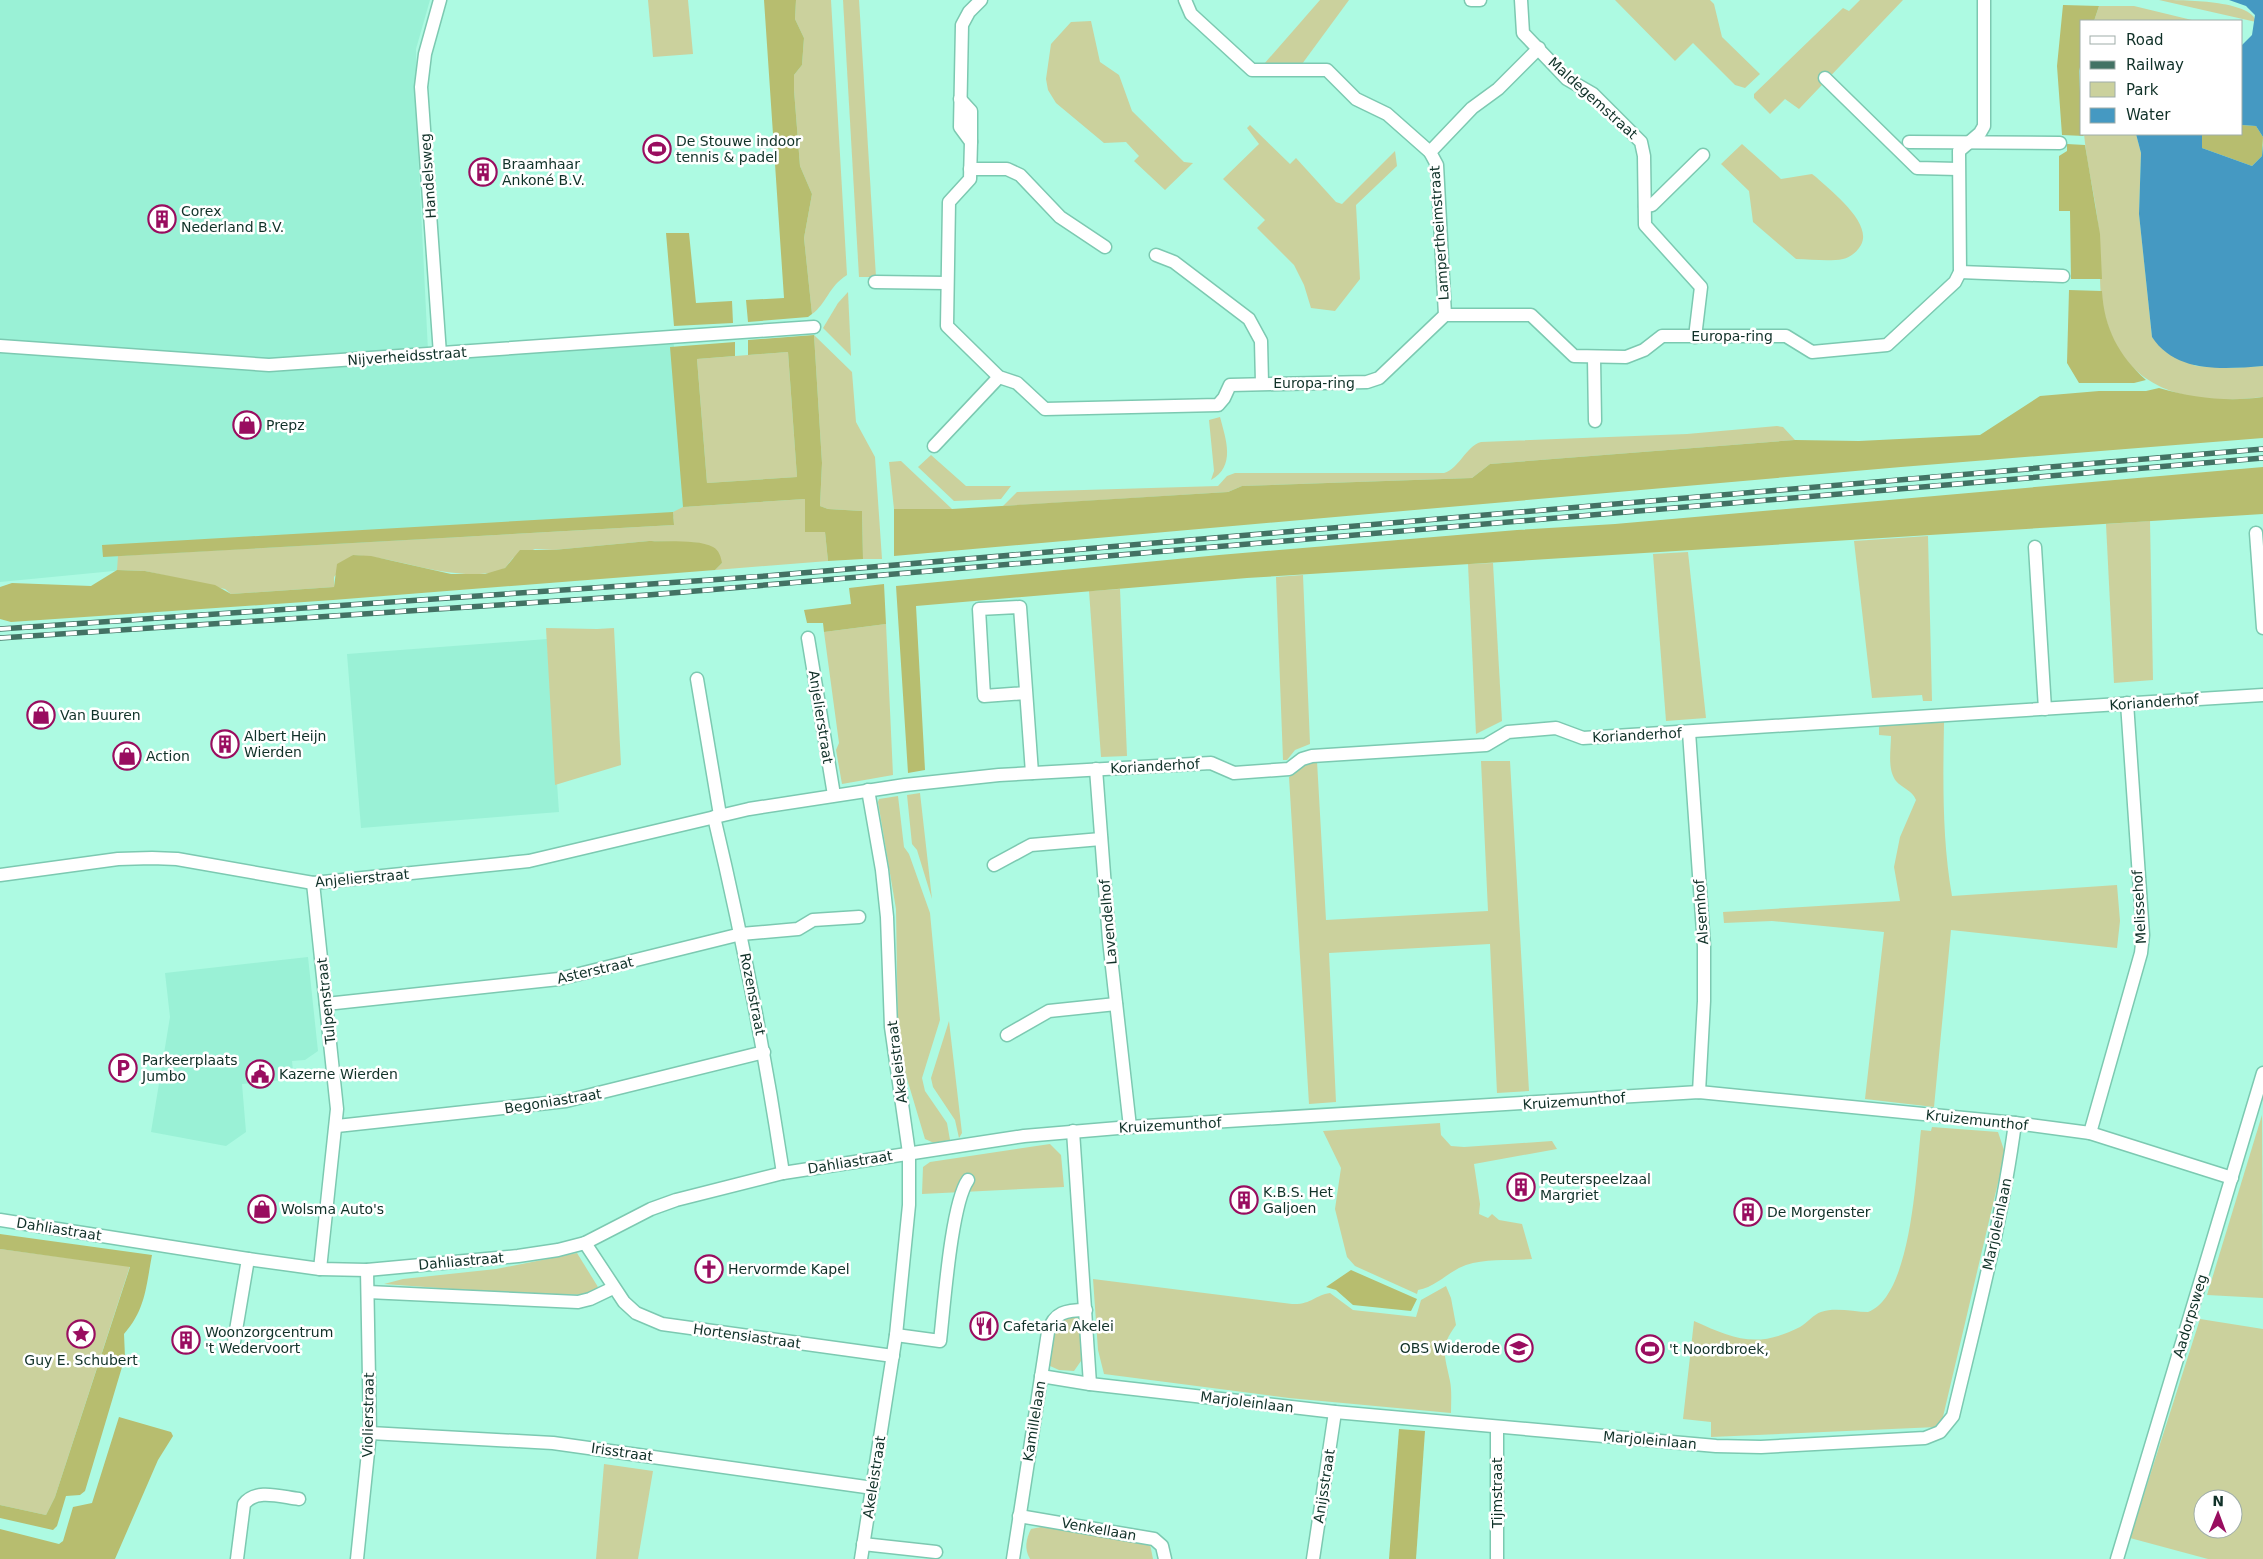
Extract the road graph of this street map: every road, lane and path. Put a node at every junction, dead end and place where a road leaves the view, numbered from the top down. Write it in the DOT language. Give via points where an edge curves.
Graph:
graph roads {
  1 [pos="440,0"];
  2 [pos="981,0"];
  3 [pos="1185,0"];
  4 [pos="1471,0"];
  5 [pos="1480,0"];
  6 [pos="1521,0"];
  7 [pos="1984,0"];
  8 [pos="1539,48"];
  9 [pos="1825,78"];
  10 [pos="1909,142"];
  11 [pos="1969,143"];
  12 [pos="2060,143"];
  13 [pos="1430,152"];
  14 [pos="1703,155"];
  15 [pos="970,169"];
  16 [pos="1958,169"];
  17 [pos="1645,206"];
  18 [pos="1105,247"];
  19 [pos="1156,255"];
  20 [pos="1960,272"];
  21 [pos="2063,276"];
  22 [pos="875,282"];
  23 [pos="947,283"];
  24 [pos="1445,315"];
  25 [pos="814,328"];
  26 [pos="1696,337"];
  27 [pos="0,346"];
  28 [pos="440,354"];
  29 [pos="1594,358"];
  30 [pos="999,377"];
  31 [pos="1262,383"];
  32 [pos="1595,421"];
  33 [pos="934,446"];
  34 [pos="2256,533"];
  35 [pos="2035,547"];
  36 [pos="2263,628"];
  37 [pos="808,638"];
  38 [pos="697,679"];
  39 [pos="1026,693"];
  40 [pos="2263,695"];
  41 [pos="2127,703"];
  42 [pos="2045,710"];
  43 [pos="1690,732"];
  44 [pos="1096,769"];
  45 [pos="1032,773"];
  46 [pos="900,785"];
  47 [pos="868,790"];
  48 [pos="834,795"];
  49 [pos="717,816"];
  50 [pos="1101,839"];
  51 [pos="994,865"];
  52 [pos="0,875"];
  53 [pos="313,883"];
  54 [pos="859,916"];
  55 [pos="741,934"];
  56 [pos="326,1004"];
  57 [pos="1116,1004"];
  58 [pos="1007,1035"];
  59 [pos="764,1052"];
  60 [pos="2263,1073"];
  61 [pos="1699,1092"];
  62 [pos="2015,1123"];
  63 [pos="337,1126"];
  64 [pos="1130,1127"];
  65 [pos="1073,1131"];
  66 [pos="2090,1133"];
  67 [pos="909,1153"];
  68 [pos="783,1173"];
  69 [pos="2232,1178"];
  70 [pos="968,1180"];
  71 [pos="0,1220"];
  72 [pos="585,1243"];
  73 [pos="248,1259"];
  74 [pos="320,1269"];
  75 [pos="367,1270"];
  76 [pos="613,1288"];
  77 [pos="368,1292"];
  78 [pos="1086,1310"];
  79 [pos="896,1335"];
  80 [pos="234,1342"];
  81 [pos="893,1356"];
  82 [pos="1041,1376"];
  83 [pos="1090,1384"];
  84 [pos="1335,1412"];
  85 [pos="1497,1427"];
  86 [pos="370,1433"];
  87 [pos="873,1488"];
  88 [pos="299,1499"];
  89 [pos="1020,1516"];
  90 [pos="863,1544"];
  91 [pos="936,1552"];
  92 [pos="237,1559"];
  93 [pos="357,1559"];
  94 [pos="860,1559"];
  95 [pos="1013,1559"];
  96 [pos="1165,1559"];
  97 [pos="1312,1559"];
  98 [pos="1497,1559"];
  99 [pos="2117,1559"];
  1 -- 28 [label="street, Handelsweg" via="425,54 421,87"];
  2 -- 15 [label="street, Europa-ring" via="962,25 960,126 971,142"];
  3 -- 13 [label="street, Lampertheimstraat" via="1191,14 1252,70 1327,70 1356,99 1387,114"];
  4 -- 5 [label="street"];
  6 -- 8 [label="street, Maldegemstraat" via="1523,33"];
  7 -- 11 [label="street" via="1984,126"];
  8 -- 13 [label="street, Lampertheimstraat" via="1498,89 1472,108"];
  8 -- 17 [label="street, Maldegemstraat" via="1567,79 1592,94 1642,142"];
  9 -- 16 [label="street" via="1917,168"];
  10 -- 11 [label="street"];
  11 -- 12 [label="street"];
  11 -- 16 [label="street" via="1959,151"];
  13 -- 24 [label="street, Lampertheimstraat" via="1436,165"];
  14 -- 17 [label="street" via="1652,205"];
  15 -- 18 [label="street" via="1007,169 1020,175 1060,217"];
  15 -- 23 [label="street, Europa-ring" via="970,179 949,202"];
  16 -- 20 [label="street"];
  17 -- 26 [label="street, Maldegemstraat" via="1644,225 1700,288"];
  19 -- 31 [label="street, Europa-ring" via="1174,262 1249,319 1261,341"];
  20 -- 21 [label="street"];
  20 -- 26 [label="street, Europa-ring" via="1954,282 1887,346 1812,352 1786,336"];
  22 -- 23 [label="street"];
  23 -- 30 [label="street, Europa-ring" via="947,326"];
  24 -- 29 [label="street, Europa-ring" via="1531,315 1574,356"];
  24 -- 31 [label="street, Europa-ring" via="1379,378 1367,382"];
  25 -- 28 [label="street, Nijverheidsstraat"];
  26 -- 29 [label="street, Europa-ring" via="1662,336 1644,350 1626,357"];
  27 -- 28 [label="street, Nijverheidsstraat" via="269,365"];
  29 -- 32 [label="street"];
  30 -- 31 [label="street, Europa-ring" via="1017,383 1045,409 1218,405 1230,385"];
  30 -- 33 [label="street"];
  34 -- 36 [label="street"];
  35 -- 42 [label="street"];
  37 -- 48 [label="street, Anjelierstraat"];
  38 -- 49 [label="street"];
  39 -- 39 [label="street" via="984,696 979,609 1020,607"];
  39 -- 45 [label="street"];
  40 -- 41 [label="street, Korianderhof"];
  41 -- 42 [label="street, Korianderhof"];
  41 -- 66 [label="street, Melissehof" via="2141,953"];
  42 -- 43 [label="street, Korianderhof"];
  43 -- 44 [label="street, Korianderhof" via="1582,738 1556,728 1508,732 1486,745 1312,756 1289,769 1234,773 1211,763"];
  43 -- 61 [label="street, Alsemhof" via="1704,946"];
  44 -- 45 [label="street, Korianderhof"];
  44 -- 50 [label="street, Lavendelhof"];
  45 -- 46 [label="street, Korianderhof"];
  46 -- 47 [label="street, Anjelierstraat"];
  47 -- 48 [label="street, Anjelierstraat"];
  47 -- 67 [label="street, Akeleistraat" via="888,917 891,1027"];
  48 -- 49 [label="street, Anjelierstraat"];
  49 -- 53 [label="street, Anjelierstraat" via="529,861"];
  49 -- 55 [label="street, Rozenstraat"];
  50 -- 51 [label="street" via="1031,845"];
  50 -- 57 [label="street, Lavendelhof"];
  52 -- 53 [label="street, Anjelierstraat" via="118,859 152,858"];
  53 -- 56 [label="street, Tulpenstraat"];
  54 -- 55 [label="street, Asterstraat" via="813,920 798,929"];
  55 -- 56 [label="street, Asterstraat" via="558,979"];
  55 -- 59 [label="street, Rozenstraat"];
  56 -- 63 [label="street, Tulpenstraat"];
  57 -- 58 [label="street" via="1049,1011"];
  57 -- 64 [label="street, Lavendelhof"];
  59 -- 63 [label="street, Begoniastraat" via="566,1101"];
  59 -- 68 [label="street, Rozenstraat"];
  60 -- 69 [label="street, Aadorpsweg"];
  61 -- 62 [label="street, Kruizemunthof"];
  61 -- 64 [label="street, Kruizemunthof"];
  62 -- 66 [label="street, Kruizemunthof"];
  62 -- 85 [label="street, Marjoleinlaan" via="2010,1163 1953,1416 1940,1432 1925,1438 1738,1447"];
  63 -- 74 [label="street, Tulpenstraat"];
  64 -- 65 [label="street, Kruizemunthof"];
  65 -- 67 [label="street, Kruizemunthof"];
  65 -- 78 [label="street"];
  66 -- 69 [label="street, Kruizemunthof"];
  67 -- 68 [label="street, Dahliastraat"];
  67 -- 79 [label="street, Akeleistraat" via="909,1205"];
  68 -- 72 [label="street, Dahliastraat" via="650,1209"];
  69 -- 99 [label="street, Aadorpsweg"];
  70 -- 79 [label="street" via="962,1188 957,1210 940,1341"];
  71 -- 73 [label="street, Dahliastraat"];
  72 -- 75 [label="street, Dahliastraat" via="518,1256"];
  72 -- 76 [label="street, Hortensiastraat"];
  73 -- 74 [label="street, Dahliastraat"];
  73 -- 80 [label="street"];
  74 -- 75 [label="street, Dahliastraat"];
  75 -- 77 [label="street, Violierstraat"];
  76 -- 77 [label="street" via="578,1302"];
  76 -- 81 [label="street, Hortensiastraat" via="636,1313 662,1324"];
  77 -- 86 [label="street, Violierstraat"];
  78 -- 82 [label="street, Kamillelaan" via="1061,1312 1051,1321"];
  78 -- 83 [label="street"];
  79 -- 81 [label="street, Akeleistraat"];
  81 -- 87 [label="street, Akeleistraat"];
  82 -- 83 [label="street, Marjoleinlaan"];
  82 -- 89 [label="street, Kamillelaan"];
  83 -- 84 [label="street, Marjoleinlaan"];
  84 -- 85 [label="street, Marjoleinlaan"];
  84 -- 97 [label="street, Anijsstraat"];
  85 -- 98 [label="street, Tijmstraat"];
  86 -- 87 [label="street, Irisstraat" via="552,1443"];
  86 -- 93 [label="street, Violierstraat"];
  87 -- 90 [label="street, Akeleistraat"];
  88 -- 92 [label="street" via="256,1494 249,1497 244,1504"];
  89 -- 95 [label="street, Kamillelaan"];
  89 -- 96 [label="street, Venkellaan" via="1154,1539 1162,1546"];
  90 -- 91 [label="street"];
  90 -- 94 [label="street, Akeleistraat"];
}
